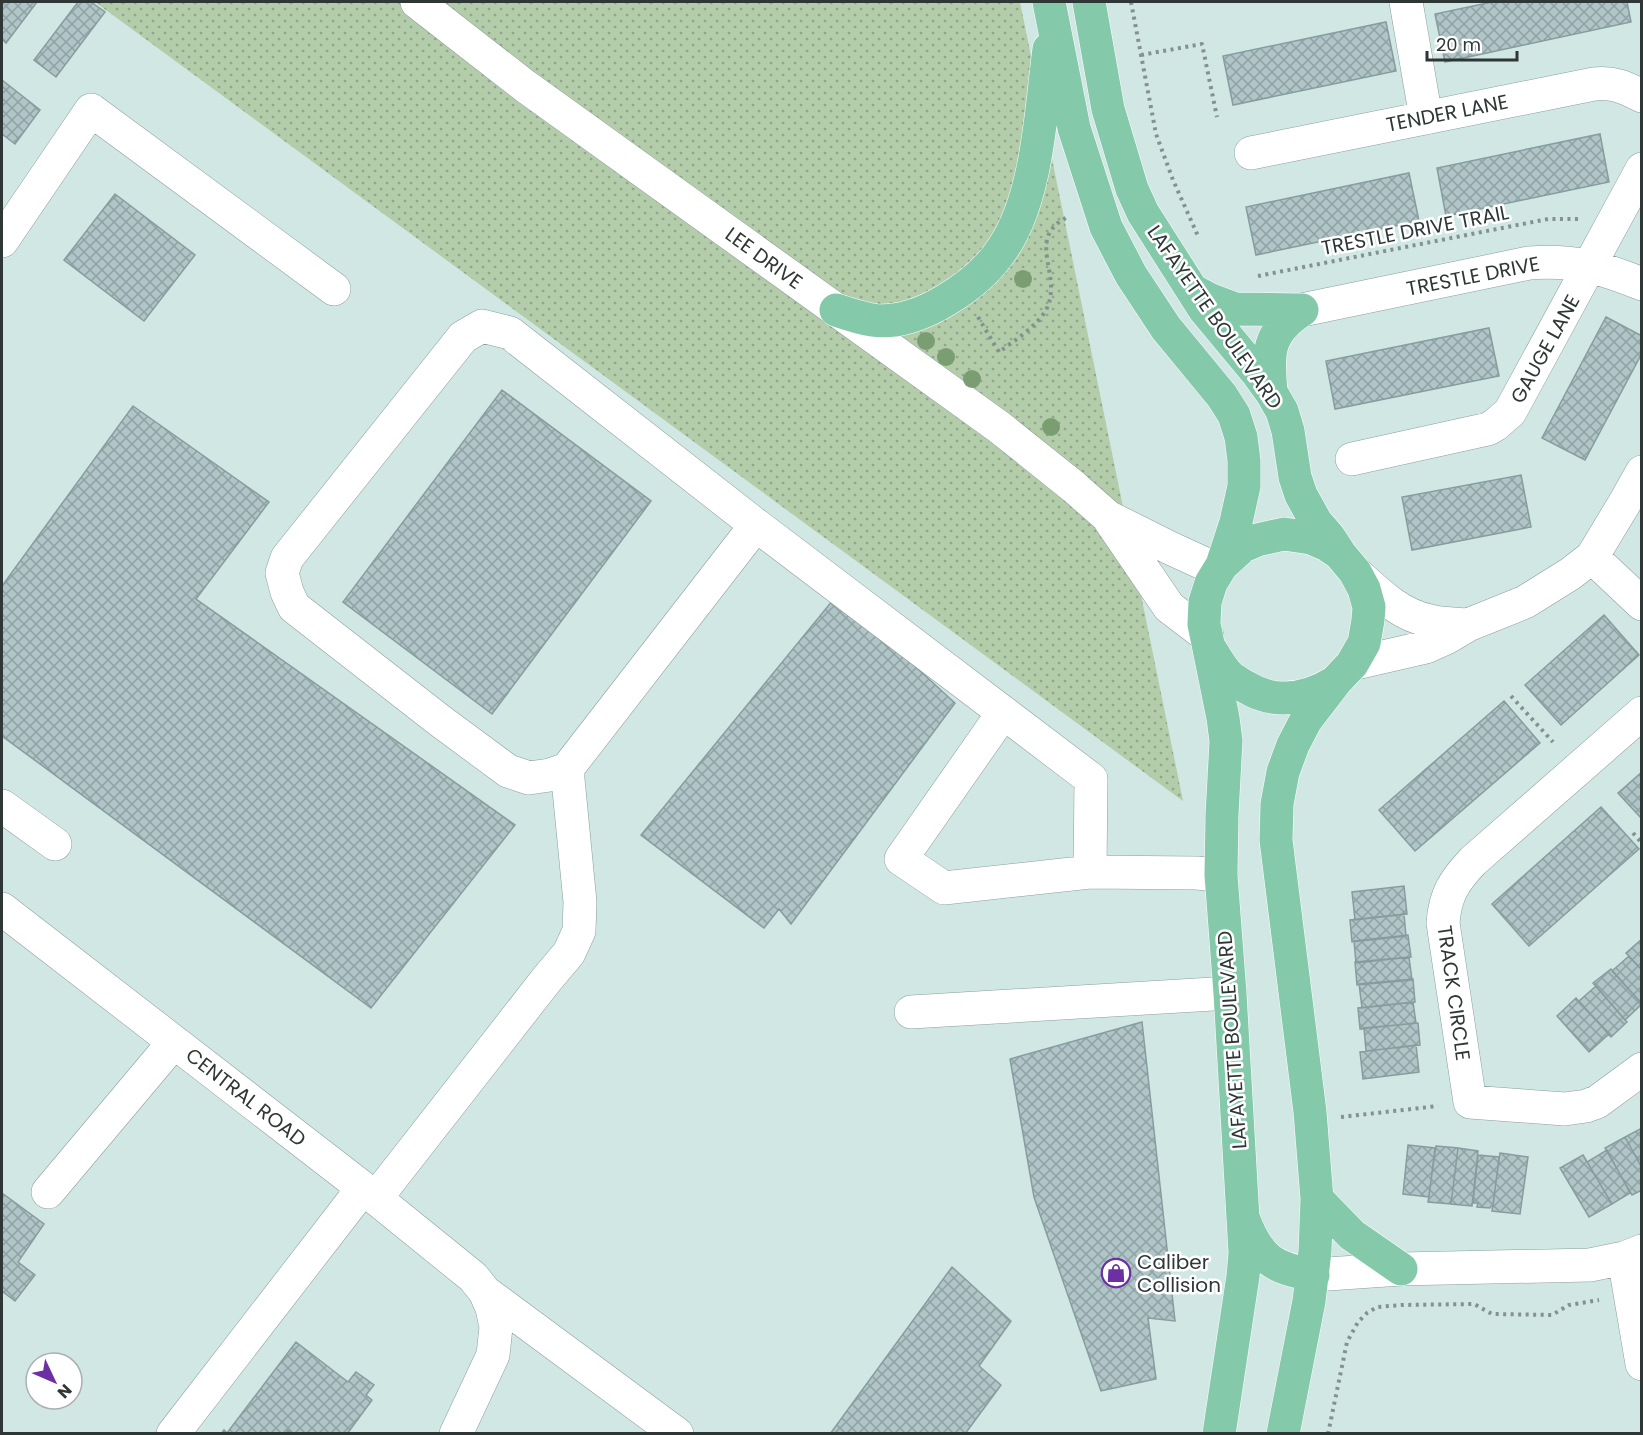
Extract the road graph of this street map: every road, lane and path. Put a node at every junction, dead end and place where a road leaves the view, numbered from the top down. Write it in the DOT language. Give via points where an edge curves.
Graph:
graph roads {
  1 [pos="417,2"];
  2 [pos="1089,2"];
  3 [pos="1131,2"];
  4 [pos="1406,2"];
  5 [pos="1050,11"];
  6 [pos="1141,55"];
  7 [pos="1641,96"];
  8 [pos="1217,117"];
  9 [pos="1426,118"];
  10 [pos="1251,153"];
  11 [pos="1641,169"];
  12 [pos="1076,213"];
  13 [pos="1584,219"];
  14 [pos="2,241"];
  15 [pos="1202,243"];
  16 [pos="1590,267"];
  17 [pos="1254,277"];
  18 [pos="1641,284"];
  19 [pos="334,289"];
  20 [pos="1192,290"];
  21 [pos="959,293"];
  22 [pos="836,310"];
  23 [pos="1302,310"];
  24 [pos="1271,392"];
  25 [pos="1352,459"];
  26 [pos="1641,472"];
  27 [pos="1108,517"];
  28 [pos="756,525"];
  29 [pos="1592,557"];
  30 [pos="1348,563"];
  31 [pos="1220,567"];
  32 [pos="1641,604"];
  33 [pos="1468,625"];
  34 [pos="1208,641"];
  35 [pos="1344,673"];
  36 [pos="1511,696"];
  37 [pos="1003,713"];
  38 [pos="1641,713"];
  39 [pos="1553,742"];
  40 [pos="567,769"];
  41 [pos="2,806"];
  42 [pos="1633,833"];
  43 [pos="1641,843"];
  44 [pos="56,844"];
  45 [pos="1090,872"];
  46 [pos="1221,875"];
  47 [pos="2,909"];
  48 [pos="1230,993"];
  49 [pos="911,1012"];
  50 [pos="174,1042"];
  51 [pos="1641,1069"];
  52 [pos="1406,1109"];
  53 [pos="1340,1117"];
  54 [pos="48,1192"];
  55 [pos="369,1193"];
  56 [pos="1317,1199"];
  57 [pos="1243,1216"];
  58 [pos="1633,1254"];
  59 [pos="1401,1269"];
  60 [pos="1313,1275"];
  61 [pos="485,1292"];
  62 [pos="1601,1299"];
  63 [pos="1641,1364"];
  64 [pos="173,1434"];
  65 [pos="456,1434"];
  66 [pos="677,1434"];
  67 [pos="1219,1434"];
  68 [pos="1283,1434"];
  69 [pos="1328,1434"];
  1 -- 22 [label="street, LEE DRIVE" via="525,86"];
  2 -- 20 [label="main road, LAFAYETTE BOULEVARD" via="1108,109 1132,189"];
  3 -- 6 [label="path"];
  4 -- 9 [label="street"];
  5 -- 21 [label="main road" via="1036,149 1025,199 1003,249"];
  5 -- 31 [label="main road, LAFAYETTE BOULEVARD" via="1074,128 1106,227 1131,275 1166,328 1222,396 1241,437 1244,486"];
  6 -- 8 [label="path" via="1202,44"];
  6 -- 15 [label="path" via="1156,134"];
  7 -- 9 [label="street, TENDER LANE" via="1608,82"];
  9 -- 10 [label="street, TENDER LANE"];
  11 -- 16 [label="street, GAUGE LANE"];
  12 -- 21 [label="path" via="1055,224 1048,234 1051,290 1046,311 999,352"];
  13 -- 17 [label="path, TRESTLE DRIVE TRAIL" via="1548,219"];
  14 -- 19 [label="street" via="91,110"];
  16 -- 18 [label="street, TRESTLE DRIVE"];
  16 -- 23 [label="street, TRESTLE DRIVE" via="1551,261 1529,263"];
  16 -- 25 [label="street, GAUGE LANE" via="1515,405 1503,419 1488,429"];
  20 -- 23 [label="main road" via="1235,309"];
  20 -- 24 [label="main road, LAFAYETTE BOULEVARD"];
  21 -- 22 [label="main road" via="926,311 890,320 872,320"];
  22 -- 27 [label="street, LEE DRIVE" via="999,427"];
  23 -- 24 [label="main road" via="1292,316 1272,343"];
  24 -- 30 [label="main road, LAFAYETTE BOULEVARD" via="1288,431 1301,495 1316,522"];
  26 -- 29 [label="street"];
  27 -- 31 [label="street" via="1170,548"];
  27 -- 34 [label="street" via="1169,608"];
  28 -- 37 [label="street"];
  28 -- 40 [label="street"];
  28 -- 40 [label="street" via="510,333 482,326 463,337 287,558 282,573 294,607 439,720 508,771 529,778"];
  29 -- 32 [label="street"];
  29 -- 33 [label="street" via="1525,602"];
  30 -- 31 [label="main road, LAFAYETTE BOULEVARD" via="1327,545 1284,534 1243,546"];
  30 -- 33 [label="street" via="1386,601 1410,614 1429,621"];
  30 -- 35 [label="main road, LAFAYETTE BOULEVARD" via="1364,589 1369,607 1364,643"];
  31 -- 34 [label="main road, LAFAYETTE BOULEVARD" via="1205,602"];
  33 -- 35 [label="street" via="1426,647"];
  34 -- 35 [label="main road, LAFAYETTE BOULEVARD" via="1232,678 1255,693 1270,697 1306,696 1322,690"];
  34 -- 46 [label="main road, LAFAYETTE BOULEVARD" via="1226,741"];
  35 -- 56 [label="main road, LAFAYETTE BOULEVARD" via="1306,720 1293,745 1277,804 1276,840"];
  36 -- 39 [label="path"];
  37 -- 45 [label="street" via="1091,779"];
  37 -- 45 [label="street" via="901,859 944,888"];
  38 -- 51 [label="street, TRACK CIRCLE" via="1462,873 1444,905 1443,922 1470,1102 1565,1109 1586,1106"];
  40 -- 55 [label="street" via="580,902 579,931 569,953"];
  41 -- 44 [label="street"];
  42 -- 43 [label="path"];
  45 -- 46 [label="street"];
  46 -- 48 [label="main road, LAFAYETTE BOULEVARD"];
  47 -- 50 [label="street, CENTRAL ROAD"];
  48 -- 49 [label="street"];
  48 -- 57 [label="main road, LAFAYETTE BOULEVARD"];
  50 -- 54 [label="street"];
  50 -- 55 [label="street, CENTRAL ROAD"];
  52 -- 53 [label="path"];
  55 -- 61 [label="street, CENTRAL ROAD" via="473,1277"];
  55 -- 64 [label="street"];
  56 -- 59 [label="main road" via="1353,1235"];
  56 -- 60 [label="main road, LAFAYETTE BOULEVARD"];
  57 -- 60 [label="main road" via="1250,1236 1268,1260 1279,1267"];
  57 -- 67 [label="main road, LAFAYETTE BOULEVARD" via="1243,1276"];
  58 -- 59 [label="street" via="1590,1265"];
  58 -- 63 [label="street"];
  59 -- 60 [label="street"];
  60 -- 68 [label="main road, LAFAYETTE BOULEVARD"];
  61 -- 65 [label="street" via="496,1327 493,1355"];
  61 -- 66 [label="street"];
  62 -- 69 [label="path" via="1569,1305 1551,1315 1492,1314 1474,1304 1377,1307 1358,1322 1347,1342"];
}
